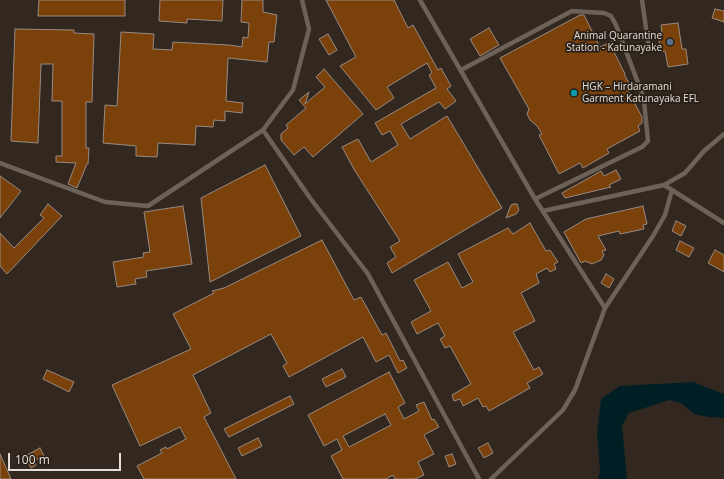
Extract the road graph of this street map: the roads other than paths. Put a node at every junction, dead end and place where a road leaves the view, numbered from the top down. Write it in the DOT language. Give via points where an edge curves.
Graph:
graph roads {
  1 [pos="302,0"];
  2 [pos="420,0"];
  3 [pos="642,0"];
  4 [pos="648,42"];
  5 [pos="461,70"];
  6 [pos="263,130"];
  7 [pos="724,134"];
  8 [pos="0,163"];
  9 [pos="664,186"];
  10 [pos="672,190"];
  11 [pos="535,199"];
  12 [pos="543,211"];
  13 [pos="724,223"];
  14 [pos="605,308"];
  15 [pos="479,479"];
  16 [pos="491,479"];
  1 -- 6 [label="lane" via="309,29 293,90"];
  2 -- 5 [label="lane"];
  3 -- 4 [label="lane"];
  5 -- 11 [label="lane"];
  5 -- 11 [label="lane" via="572,11 604,13 611,16 644,101 648,141 642,147"];
  6 -- 8 [label="lane" via="148,206 105,202"];
  6 -- 15 [label="lane" via="310,198 368,274"];
  7 -- 9 [label="lane" via="704,151 685,173"];
  9 -- 10 [label="lane"];
  9 -- 12 [label="lane"];
  10 -- 13 [label="lane"];
  10 -- 14 [label="lane" via="665,215"];
  11 -- 12 [label="lane"];
  12 -- 14 [label="lane"];
  14 -- 16 [label="lane" via="575,390 563,410"];
}
